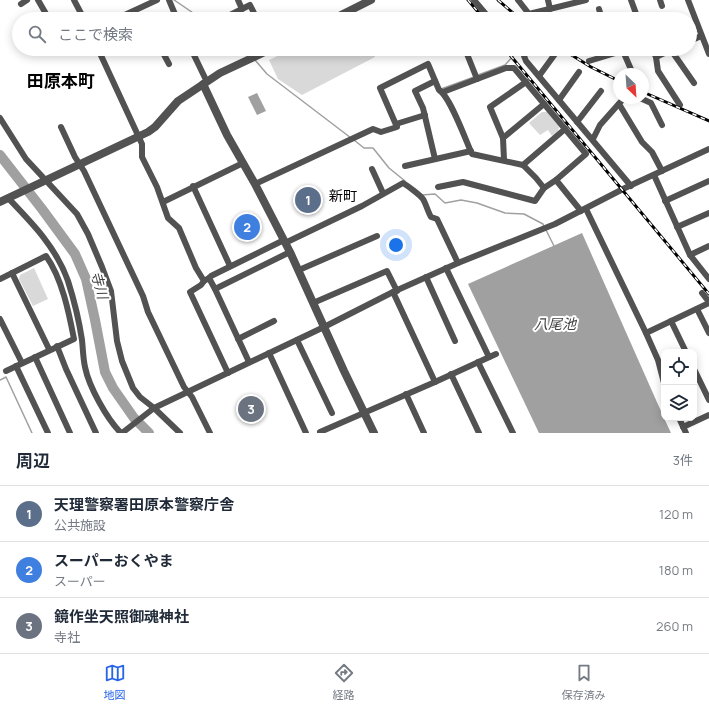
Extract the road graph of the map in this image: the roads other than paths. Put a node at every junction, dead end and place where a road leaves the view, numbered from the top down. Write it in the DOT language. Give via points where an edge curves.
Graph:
graph roads {
  1 [pos="27,0"];
  2 [pos="38,0"];
  3 [pos="74,0"];
  4 [pos="157,0"];
  5 [pos="169,0"];
  6 [pos="238,0"];
  7 [pos="371,0"];
  8 [pos="474,0"];
  9 [pos="518,0"];
  10 [pos="548,0"];
  11 [pos="584,0"];
  12 [pos="631,0"];
  13 [pos="690,1"];
  14 [pos="21,4"];
  15 [pos="242,9"];
  16 [pos="550,9"];
  17 [pos="599,9"];
  18 [pos="46,12"];
  19 [pos="80,12"];
  20 [pos="137,12"];
  21 [pos="175,12"];
  22 [pos="236,12"];
  23 [pos="254,12"];
  24 [pos="347,12"];
  25 [pos="484,12"];
  26 [pos="527,12"];
  27 [pos="537,12"];
  28 [pos="600,12"];
  29 [pos="635,12"];
  30 [pos="693,12"];
  31 [pos="697,23"];
  32 [pos="701,36"];
  33 [pos="697,38"];
  34 [pos="709,54"];
  35 [pos="101,56"];
  36 [pos="165,56"];
  37 [pos="194,56"];
  38 [pos="255,56"];
  39 [pos="468,56"];
  40 [pos="524,56"];
  41 [pos="554,56"];
  42 [pos="602,56"];
  43 [pos="628,56"];
  44 [pos="677,56"];
  45 [pos="656,57"];
  46 [pos="589,61"];
  47 [pos="169,64"];
  48 [pos="631,68"];
  49 [pos="579,72"];
  50 [pos="539,76"];
  51 [pos="477,77"];
  52 [pos="435,81"];
  53 [pos="526,82"];
  54 [pos="205,83"];
  55 [pos="694,83"];
  56 [pos="601,91"];
  57 [pos="443,92"];
  58 [pos="559,100"];
  59 [pos="649,102"];
  60 [pos="544,104"];
  61 [pos="619,104"];
  62 [pos="680,105"];
  63 [pos="425,115"];
  64 [pos="0,118"];
  65 [pos="577,122"];
  66 [pos="396,124"];
  67 [pos="662,125"];
  68 [pos="61,127"];
  69 [pos="565,129"];
  70 [pos="139,137"];
  71 [pos="503,138"];
  72 [pos="593,139"];
  73 [pos="709,150"];
  74 [pos="470,152"];
  75 [pos="435,159"];
  76 [pos="504,160"];
  77 [pos="243,163"];
  78 [pos="80,164"];
  79 [pos="523,165"];
  80 [pos="405,166"];
  81 [pos="372,169"];
  82 [pos="662,171"];
  83 [pos="654,175"];
  84 [pos="556,180"];
  85 [pos="45,181"];
  86 [pos="709,181"];
  87 [pos="255,184"];
  88 [pos="193,186"];
  89 [pos="632,186"];
  90 [pos="438,187"];
  91 [pos="544,188"];
  92 [pos="383,193"];
  93 [pos="9,198"];
  94 [pos="665,201"];
  95 [pos="0,202"];
  96 [pos="163,202"];
  97 [pos="584,210"];
  98 [pos="709,213"];
  99 [pos="678,228"];
  100 [pos="377,236"];
  101 [pos="285,242"];
  102 [pos="709,246"];
  103 [pos="290,252"];
  104 [pos="690,255"];
  105 [pos="458,263"];
  106 [pos="230,266"];
  107 [pos="446,268"];
  108 [pos="298,270"];
  109 [pos="12,273"];
  110 [pos="426,277"];
  111 [pos="0,279"];
  112 [pos="709,279"];
  113 [pos="207,280"];
  114 [pos="215,289"];
  115 [pos="395,292"];
  116 [pos="702,293"];
  117 [pos="313,303"];
  118 [pos="709,303"];
  119 [pos="697,309"];
  120 [pos="0,318"];
  121 [pos="671,321"];
  122 [pos="274,322"];
  123 [pos="324,327"];
  124 [pos="646,333"];
  125 [pos="709,333"];
  126 [pos="238,339"];
  127 [pos="297,340"];
  128 [pos="455,341"];
  129 [pos="57,346"];
  130 [pos="685,349"];
  131 [pos="49,350"];
  132 [pos="269,353"];
  133 [pos="496,354"];
  134 [pos="35,357"];
  135 [pos="489,357"];
  136 [pos="249,362"];
  137 [pos="478,362"];
  138 [pos="19,365"];
  139 [pos="6,371"];
  140 [pos="661,372"];
  141 [pos="228,373"];
  142 [pos="451,374"];
  143 [pos="697,375"];
  144 [pos="435,382"];
  145 [pos="187,392"];
  146 [pos="406,394"];
  147 [pos="709,400"];
  148 [pos="153,409"];
  149 [pos="332,413"];
  150 [pos="364,413"];
  151 [pos="709,415"];
  152 [pos="680,421"];
  153 [pos="685,430"];
  154 [pos="320,432"];
  155 [pos="510,432"];
  156 [pos="48,433"];
  157 [pos="70,433"];
  158 [pos="96,433"];
  159 [pos="123,433"];
  160 [pos="180,433"];
  161 [pos="210,433"];
  162 [pos="306,433"];
  163 [pos="374,433"];
  164 [pos="424,433"];
  165 [pos="479,433"];
  1 -- 14 [label="street"];
  2 -- 18 [label="street"];
  3 -- 19 [label="street"];
  4 -- 20 [label="street"];
  5 -- 21 [label="street"];
  6 -- 15 [label="street"];
  7 -- 24 [label="street"];
  8 -- 25 [label="street"];
  9 -- 26 [label="street"];
  10 -- 16 [label="street"];
  11 -- 16 [label="street"];
  12 -- 29 [label="street"];
  13 -- 30 [label="street"];
  15 -- 22 [label="street"];
  15 -- 23 [label="street" via="250,5"];
  16 -- 27 [label="street"];
  17 -- 28 [label="street"];
  31 -- 32 [label="street"];
  32 -- 33 [label="street"];
  32 -- 34 [label="street"];
  35 -- 70 [label="street"];
  36 -- 47 [label="street"];
  37 -- 54 [label="street"];
  38 -- 54 [label="street"];
  39 -- 51 [label="street"];
  40 -- 50 [label="street"];
  41 -- 50 [label="street"];
  42 -- 46 [label="street"];
  43 -- 48 [label="street"];
  44 -- 55 [label="street"];
  45 -- 62 [label="street" via="658,71"];
  49 -- 58 [label="street"];
  50 -- 58 [label="street"];
  51 -- 53 [label="street" via="514,68"];
  51 -- 57 [label="street"];
  52 -- 57 [label="street" via="439,90"];
  52 -- 63 [label="street" via="415,91"];
  52 -- 66 [label="street" via="428,64 380,88"];
  53 -- 60 [label="street"];
  53 -- 71 [label="street" via="490,107"];
  54 -- 70 [label="street" via="178,101 155,127"];
  54 -- 77 [label="street" via="227,135"];
  56 -- 65 [label="street"];
  57 -- 74 [label="street"];
  58 -- 65 [label="street"];
  59 -- 67 [label="street"];
  60 -- 69 [label="street"];
  60 -- 71 [label="street"];
  61 -- 72 [label="street" via="600,125"];
  61 -- 82 [label="street"];
  63 -- 66 [label="street"];
  63 -- 75 [label="street"];
  64 -- 85 [label="street" via="26,159"];
  65 -- 72 [label="street"];
  66 -- 87 [label="street" via="397,127 381,132 373,129"];
  68 -- 78 [label="street"];
  69 -- 79 [label="street"];
  69 -- 84 [label="street" via="586,154"];
  70 -- 78 [label="street"];
  70 -- 96 [label="street" via="142,157"];
  71 -- 76 [label="street"];
  72 -- 89 [label="street"];
  73 -- 82 [label="street"];
  74 -- 75 [label="street"];
  74 -- 76 [label="street"];
  75 -- 80 [label="street"];
  76 -- 79 [label="street"];
  77 -- 87 [label="street"];
  77 -- 88 [label="street"];
  78 -- 85 [label="street"];
  78 -- 145 [label="street"];
  79 -- 91 [label="street"];
  81 -- 92 [label="street"];
  82 -- 83 [label="street"];
  83 -- 89 [label="street"];
  83 -- 94 [label="street"];
  84 -- 91 [label="street"];
  84 -- 97 [label="street"];
  85 -- 93 [label="street"];
  85 -- 148 [label="street" via="77,214 88,234 111,292 122,361 133,388"];
  86 -- 94 [label="street"];
  87 -- 101 [label="street"];
  88 -- 96 [label="street"];
  88 -- 106 [label="street"];
  89 -- 97 [label="street"];
  90 -- 91 [label="street" via="462,182 535,201"];
  92 -- 101 [label="street" via="362,206"];
  92 -- 105 [label="street" via="403,183 422,198 431,217 437,219"];
  93 -- 95 [label="street"];
  93 -- 159 [label="street" via="44,236 55,253 75,306 89,381 108,418"];
  94 -- 99 [label="street"];
  96 -- 113 [label="street" via="168,218 178,228 196,268"];
  97 -- 105 [label="street"];
  97 -- 124 [label="street"];
  98 -- 99 [label="street"];
  99 -- 104 [label="street"];
  100 -- 108 [label="street"];
  101 -- 103 [label="street"];
  101 -- 106 [label="street"];
  102 -- 104 [label="street"];
  103 -- 108 [label="street"];
  103 -- 114 [label="street"];
  104 -- 112 [label="street"];
  105 -- 107 [label="street"];
  106 -- 113 [label="street"];
  107 -- 110 [label="street"];
  107 -- 135 [label="street"];
  108 -- 117 [label="street"];
  109 -- 111 [label="street"];
  109 -- 129 [label="street" via="46,256 51,262 65,299 74,339"];
  109 -- 131 [label="street"];
  110 -- 115 [label="street"];
  110 -- 128 [label="street"];
  113 -- 114 [label="street"];
  113 -- 141 [label="street" via="190,292"];
  114 -- 126 [label="street"];
  115 -- 117 [label="street" via="387,271"];
  115 -- 123 [label="street"];
  115 -- 144 [label="street"];
  116 -- 118 [label="street"];
  117 -- 123 [label="street"];
  118 -- 119 [label="street"];
  119 -- 121 [label="street"];
  119 -- 125 [label="street"];
  120 -- 138 [label="street"];
  121 -- 124 [label="street"];
  121 -- 130 [label="street"];
  122 -- 126 [label="street"];
  123 -- 127 [label="street"];
  123 -- 150 [label="street"];
  124 -- 140 [label="street"];
  126 -- 136 [label="street"];
  127 -- 132 [label="street"];
  127 -- 149 [label="street"];
  129 -- 131 [label="street"];
  129 -- 158 [label="street"];
  131 -- 134 [label="street"];
  132 -- 136 [label="street"];
  132 -- 162 [label="street"];
  133 -- 135 [label="street"];
  134 -- 138 [label="street"];
  134 -- 157 [label="street"];
  135 -- 137 [label="street"];
  136 -- 141 [label="street"];
  137 -- 142 [label="street"];
  137 -- 155 [label="street"];
  138 -- 139 [label="street"];
  138 -- 156 [label="street"];
  141 -- 145 [label="street"];
  142 -- 144 [label="street"];
  142 -- 165 [label="street"];
  143 -- 147 [label="street"];
  144 -- 146 [label="street"];
  145 -- 148 [label="street"];
  145 -- 161 [label="street"];
  146 -- 150 [label="street"];
  146 -- 164 [label="street"];
  148 -- 159 [label="street"];
  148 -- 160 [label="street"];
  150 -- 154 [label="street"];
  150 -- 163 [label="street"];
  151 -- 153 [label="street"];
  152 -- 153 [label="street"];
}
